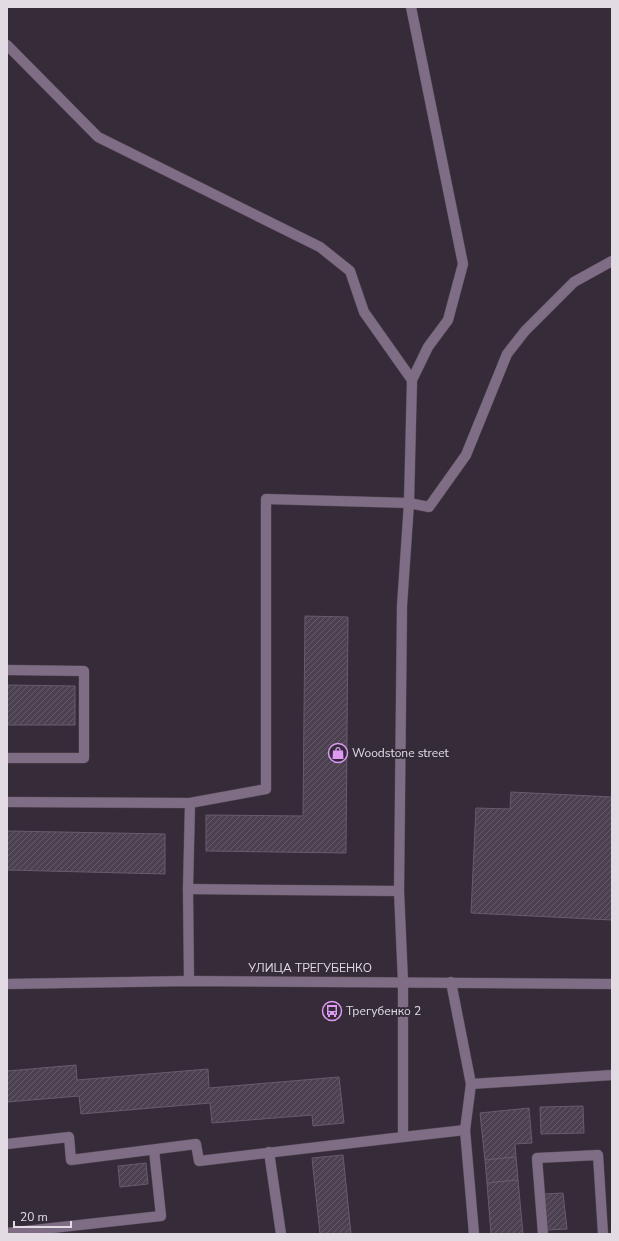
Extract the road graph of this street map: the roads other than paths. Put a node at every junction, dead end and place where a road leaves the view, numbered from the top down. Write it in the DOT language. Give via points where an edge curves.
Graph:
graph roads {
  1 [pos="411,7"];
  2 [pos="7,45"];
  3 [pos="612,261"];
  4 [pos="412,380"];
  5 [pos="409,503"];
  6 [pos="7,670"];
  7 [pos="7,758"];
  8 [pos="7,802"];
  9 [pos="190,803"];
  10 [pos="188,889"];
  11 [pos="399,891"];
  12 [pos="189,981"];
  13 [pos="403,982"];
  14 [pos="451,982"];
  15 [pos="7,984"];
  16 [pos="612,984"];
  17 [pos="612,1076"];
  18 [pos="471,1084"];
  19 [pos="465,1130"];
  20 [pos="403,1137"];
  21 [pos="7,1144"];
  22 [pos="154,1150"];
  23 [pos="269,1152"];
  24 [pos="7,1233"];
  25 [pos="281,1234"];
  26 [pos="474,1234"];
  27 [pos="543,1234"];
  28 [pos="603,1234"];
  1 -- 4 [label="street" via="463,264 448,320 428,347"];
  2 -- 4 [label="street" via="98,137 320,247 350,272 364,312"];
  3 -- 5 [label="street" via="574,282 525,331 507,354 466,455 429,507"];
  4 -- 5 [label="street"];
  5 -- 9 [label="street" via="266,499 266,789"];
  5 -- 11 [label="street" via="402,606"];
  6 -- 7 [label="street" via="84,671 84,758"];
  8 -- 9 [label="street"];
  9 -- 10 [label="street"];
  10 -- 11 [label="street"];
  10 -- 12 [label="street"];
  11 -- 13 [label="street"];
  12 -- 13 [label="street, УЛИЦА ТРЕГУБЕНКО"];
  12 -- 15 [label="street, УЛИЦА ТРЕГУБЕНКО"];
  13 -- 14 [label="street, УЛИЦА ТРЕГУБЕНКО"];
  13 -- 20 [label="street"];
  14 -- 16 [label="street, УЛИЦА ТРЕГУБЕНКО"];
  14 -- 18 [label="street"];
  17 -- 18 [label="street"];
  18 -- 19 [label="street"];
  19 -- 20 [label="street"];
  19 -- 26 [label="street"];
  20 -- 23 [label="street"];
  21 -- 22 [label="street" via="69,1137 71,1160"];
  22 -- 23 [label="street" via="196,1144 199,1161"];
  22 -- 24 [label="street" via="161,1216"];
  23 -- 25 [label="street"];
  27 -- 28 [label="street" via="536,1158 598,1155"];
}
